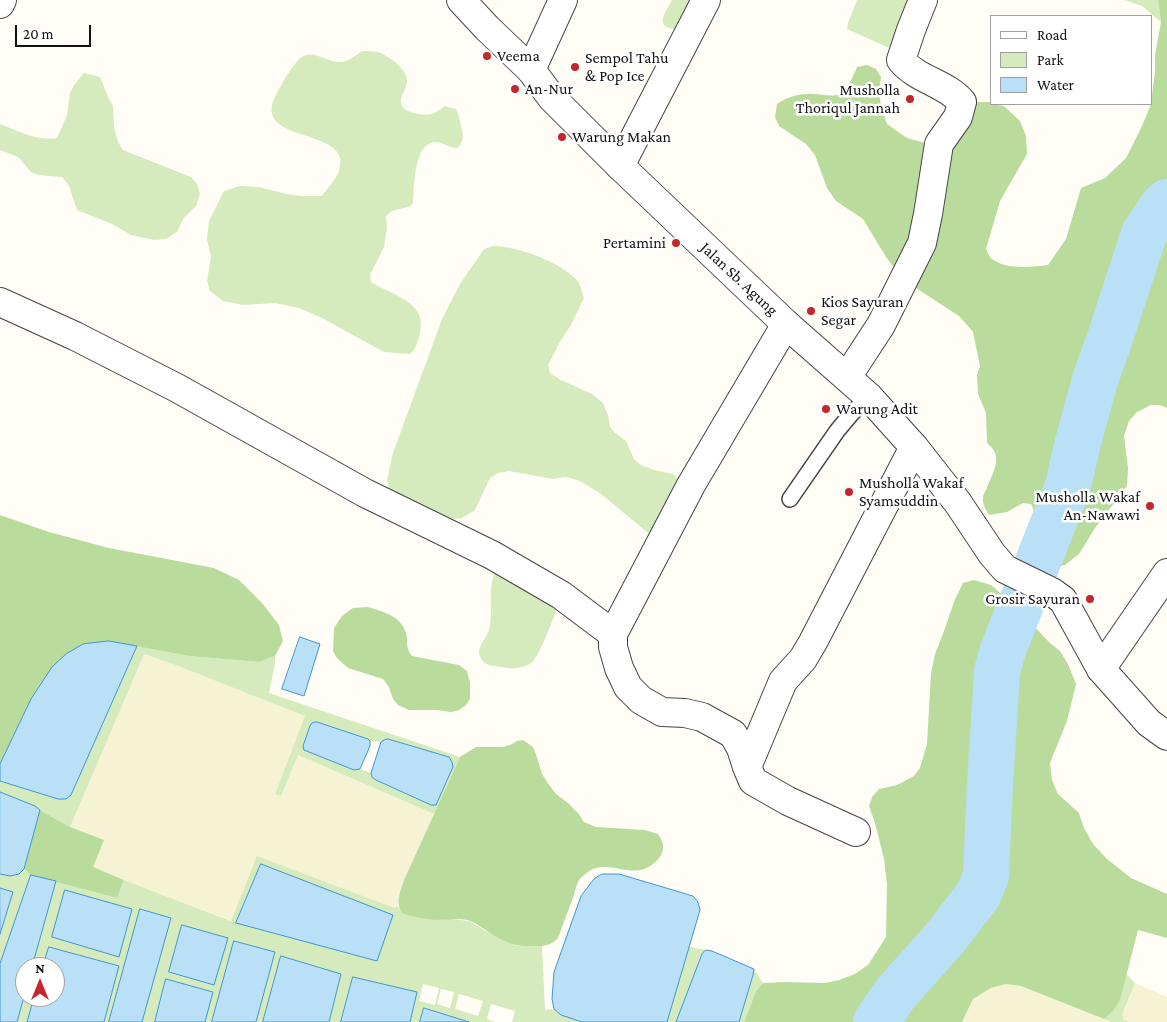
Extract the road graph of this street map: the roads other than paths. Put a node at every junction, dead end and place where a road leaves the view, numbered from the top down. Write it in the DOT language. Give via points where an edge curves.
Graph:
graph roads {
  1 [pos="2,0"];
  2 [pos="460,0"];
  3 [pos="563,0"];
  4 [pos="706,0"];
  5 [pos="923,0"];
  6 [pos="0,4"];
  7 [pos="531,70"];
  8 [pos="620,166"];
  9 [pos="0,302"];
  10 [pos="786,324"];
  11 [pos="846,378"];
  12 [pos="869,398"];
  13 [pos="914,447"];
  14 [pos="790,499"];
  15 [pos="1167,572"];
  16 [pos="613,634"];
  17 [pos="1101,669"];
  18 [pos="1167,736"];
  19 [pos="747,767"];
  20 [pos="856,832"];
  1 -- 6 [label="street"];
  2 -- 7 [label="street, Jalan Sb. Agung"];
  3 -- 7 [label="street"];
  4 -- 8 [label="street"];
  5 -- 11 [label="street" via="901,60 962,102 958,117 939,144 922,243 881,325"];
  7 -- 8 [label="street, Jalan Sb. Agung" via="552,98"];
  8 -- 10 [label="street, Jalan Sb. Agung"];
  9 -- 16 [label="street" via="177,388 364,493 492,555 562,595"];
  10 -- 11 [label="street, Jalan Sb. Agung"];
  10 -- 16 [label="street" via="691,485"];
  11 -- 12 [label="street, Jalan Sb. Agung"];
  12 -- 13 [label="street, Jalan Sb. Agung"];
  12 -- 14 [label="lane" via="837,431"];
  13 -- 17 [label="street, Jalan Sb. Agung" via="1004,569 1062,600"];
  13 -- 19 [label="street" via="814,642 783,681"];
  15 -- 17 [label="street"];
  16 -- 19 [label="street" via="619,668 628,687 641,700 662,712 685,712 702,717 733,734"];
  17 -- 18 [label="street" via="1148,723"];
  19 -- 20 [label="street" via="752,781"];
}
